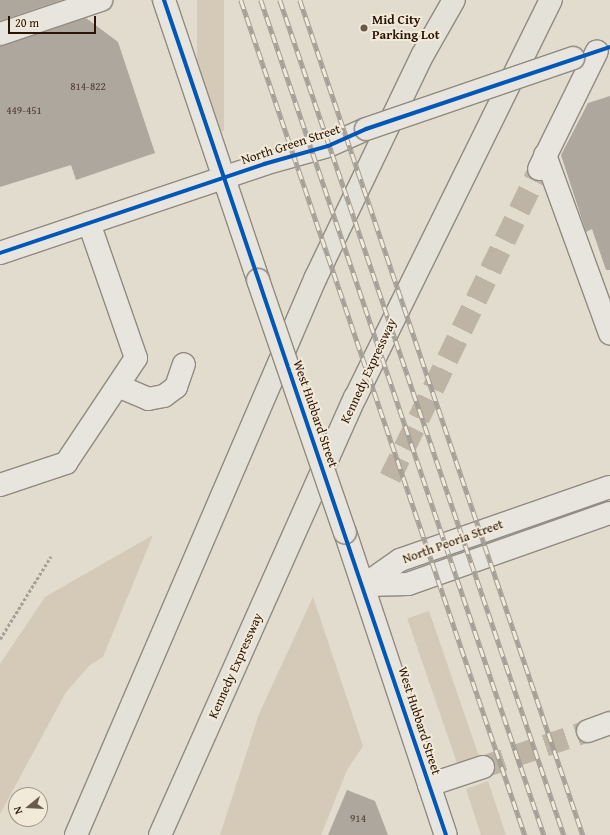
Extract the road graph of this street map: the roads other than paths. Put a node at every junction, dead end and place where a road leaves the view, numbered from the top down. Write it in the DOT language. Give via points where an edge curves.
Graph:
graph roads {
  1 [pos="101,0"];
  2 [pos="164,0"];
  3 [pos="454,0"];
  4 [pos="551,0"];
  5 [pos="0,34"];
  6 [pos="603,49"];
  7 [pos="223,178"];
  8 [pos="89,223"];
  9 [pos="0,253"];
  10 [pos="610,334"];
  11 [pos="184,364"];
  12 [pos="118,386"];
  13 [pos="0,485"];
  14 [pos="610,487"];
  15 [pos="610,513"];
  16 [pos="364,585"];
  17 [pos="610,723"];
  18 [pos="588,731"];
  19 [pos="483,767"];
  20 [pos="429,785"];
  21 [pos="80,826"];
  22 [pos="68,835"];
  23 [pos="160,835"];
  24 [pos="446,835"];
  1 -- 5 [label="street"];
  2 -- 7 [label="street, West Hubbard Street"];
  3 -- 21 [label="highway" via="422,56 316,277"];
  4 -- 23 [label="highway, Kennedy Expressway" via="355,398"];
  6 -- 7 [label="street, North Green Street, bridge" via="366,129 328,146"];
  6 -- 10 [label="street" via="541,164"];
  7 -- 8 [label="street, North Green Street"];
  7 -- 16 [label="street, West Hubbard Street, bridge"];
  8 -- 9 [label="street, North Green Street"];
  8 -- 12 [label="street" via="136,358"];
  11 -- 12 [label="street" via="176,387 164,396 142,398"];
  12 -- 13 [label="street" via="66,463"];
  14 -- 16 [label="street, North Peoria Street" via="400,560"];
  15 -- 16 [label="street, North Peoria Street" via="408,584"];
  16 -- 20 [label="street, West Hubbard Street"];
  17 -- 18 [label="street"];
  19 -- 20 [label="street"];
  20 -- 24 [label="street, West Hubbard Street"];
  21 -- 22 [label="highway"];
}
